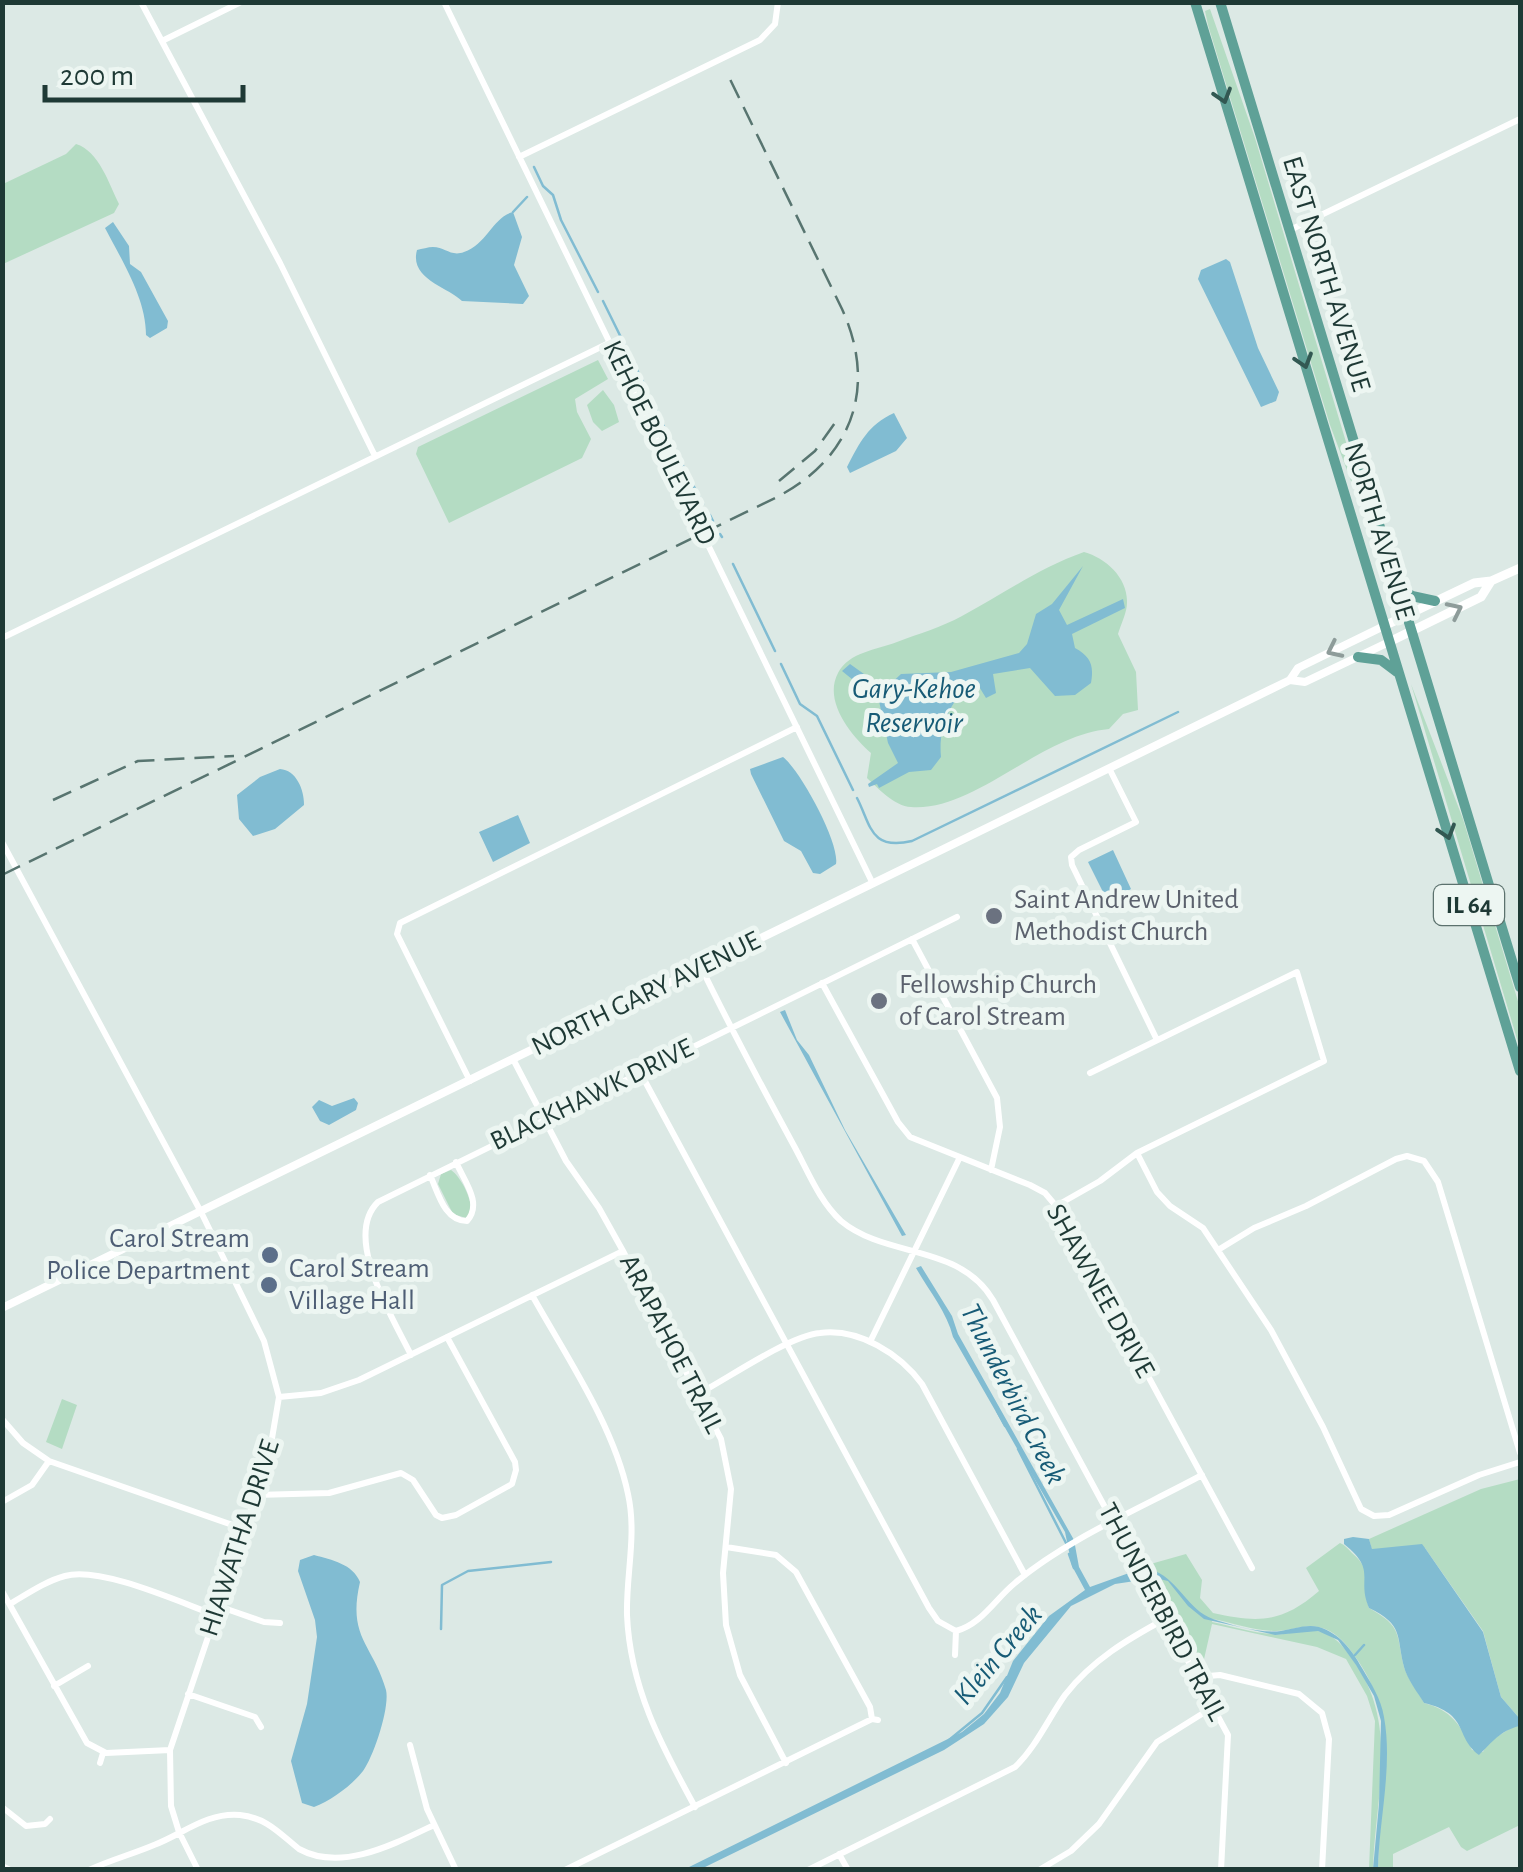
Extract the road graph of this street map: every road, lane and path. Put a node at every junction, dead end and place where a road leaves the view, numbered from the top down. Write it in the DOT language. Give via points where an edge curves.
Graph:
graph roads {
  1 [pos="141,2"];
  2 [pos="241,2"];
  3 [pos="444,2"];
  4 [pos="778,2"];
  5 [pos="1195,2"];
  6 [pos="1220,2"];
  7 [pos="162,41"];
  8 [pos="1520,120"];
  9 [pos="519,157"];
  10 [pos="1290,230"];
  11 [pos="609,343"];
  12 [pos="374,456"];
  13 [pos="1520,568"];
  14 [pos="1491,581"];
  15 [pos="1398,585"];
  16 [pos="1435,602"];
  17 [pos="1407,615"];
  18 [pos="1384,626"];
  19 [pos="1411,631"];
  20 [pos="2,638"];
  21 [pos="1389,642"];
  22 [pos="1358,656"];
  23 [pos="1398,673"];
  24 [pos="1290,680"];
  25 [pos="796,727"];
  26 [pos="1110,768"];
  27 [pos="2,842"];
  28 [pos="873,884"];
  29 [pos="957,917"];
  30 [pos="912,939"];
  31 [pos="702,968"];
  32 [pos="822,983"];
  33 [pos="1520,987"];
  34 [pos="730,1028"];
  35 [pos="1157,1040"];
  36 [pos="513,1059"];
  37 [pos="1520,1071"];
  38 [pos="640,1072"];
  39 [pos="1090,1072"];
  40 [pos="470,1080"];
  41 [pos="543,1120"];
  42 [pos="1137,1153"];
  43 [pos="959,1158"];
  44 [pos="456,1162"];
  45 [pos="991,1170"];
  46 [pos="430,1175"];
  47 [pos="360,1205"];
  48 [pos="1056,1206"];
  49 [pos="201,1212"];
  50 [pos="369,1212"];
  51 [pos="914,1250"];
  52 [pos="1218,1250"];
  53 [pos="623,1251"];
  54 [pos="532,1296"];
  55 [pos="2,1308"];
  56 [pos="447,1337"];
  57 [pos="870,1342"];
  58 [pos="788,1345"];
  59 [pos="411,1355"];
  60 [pos="700,1393"];
  61 [pos="280,1397"];
  62 [pos="2,1419"];
  63 [pos="1520,1453"];
  64 [pos="49,1461"];
  65 [pos="1520,1462"];
  66 [pos="408,1465"];
  67 [pos="404,1474"];
  68 [pos="515,1476"];
  69 [pos="1202,1476"];
  70 [pos="525,1480"];
  71 [pos="256,1495"];
  72 [pos="2,1502"];
  73 [pos="440,1517"];
  74 [pos="1114,1523"];
  75 [pos="437,1526"];
  76 [pos="244,1529"];
  77 [pos="725,1546"];
  78 [pos="1252,1568"];
  79 [pos="1025,1574"];
  80 [pos="2,1590"];
  81 [pos="10,1604"];
  82 [pos="216,1610"];
  83 [pos="1166,1619"];
  84 [pos="280,1623"];
  85 [pos="956,1631"];
  86 [pos="955,1655"];
  87 [pos="88,1666"];
  88 [pos="1197,1677"];
  89 [pos="54,1686"];
  90 [pos="188,1694"];
  91 [pos="1213,1706"];
  92 [pos="261,1727"];
  93 [pos="410,1746"];
  94 [pos="170,1750"];
  95 [pos="103,1753"];
  96 [pos="100,1763"];
  97 [pos="786,1763"];
  98 [pos="2,1807"];
  99 [pos="695,1807"];
  100 [pos="50,1820"];
  101 [pos="434,1825"];
  102 [pos="179,1832"];
  103 [pos="840,1854"];
  104 [pos="2,1866"];
  105 [pos="10,1870"];
  106 [pos="89,1870"];
  107 [pos="198,1870"];
  108 [pos="456,1870"];
  109 [pos="565,1870"];
  110 [pos="808,1870"];
  111 [pos="848,1870"];
  112 [pos="1040,1870"];
  113 [pos="1221,1870"];
  114 [pos="1322,1870"];
  1 -- 7 [label="street"];
  2 -- 7 [label="street"];
  3 -- 9 [label="street, KEHOE BOULEVARD"];
  4 -- 9 [label="street" via="774,24 754,44"];
  5 -- 18 [label="main road, NORTH AVENUE / IL 64, one-way"];
  6 -- 10 [label="main road, EAST NORTH AVENUE / IL 64"];
  7 -- 12 [label="street"];
  8 -- 10 [label="street"];
  9 -- 11 [label="street, KEHOE BOULEVARD"];
  10 -- 15 [label="main road, EAST NORTH AVENUE / IL 64"];
  11 -- 12 [label="street"];
  11 -- 25 [label="street, KEHOE BOULEVARD"];
  12 -- 20 [label="street"];
  13 -- 14 [label="main road"];
  14 -- 16 [label="main road, NORTH GARY AVENUE" via="1474,582"];
  19 -- 14 [label="main road, one-way" via="1481,597"];
  15 -- 16 [label="main road"];
  15 -- 17 [label="main road, EAST NORTH AVENUE / IL 64"];
  16 -- 17 [label="main road, NORTH GARY AVENUE"];
  17 -- 18 [label="main road, NORTH GARY AVENUE"];
  17 -- 19 [label="main road, NORTH AVENUE / IL 64"];
  18 -- 21 [label="main road, NORTH AVENUE / IL 64"];
  18 -- 24 [label="street, NORTH GARY AVENUE, one-way" via="1298,668"];
  19 -- 21 [label="main road"];
  19 -- 33 [label="main road, NORTH AVENUE / IL 64"];
  21 -- 22 [label="street, NORTH GARY AVENUE"];
  21 -- 23 [label="main road, NORTH AVENUE / IL 64"];
  22 -- 23 [label="main road" via="1381,660"];
  22 -- 24 [label="street, NORTH GARY AVENUE" via="1304,682"];
  23 -- 37 [label="main road, NORTH AVENUE / IL 64, one-way"];
  24 -- 26 [label="street, NORTH GARY AVENUE"];
  25 -- 28 [label="street, KEHOE BOULEVARD"];
  25 -- 40 [label="street" via="400,923 397,934"];
  26 -- 28 [label="street, NORTH GARY AVENUE"];
  26 -- 35 [label="street" via="1136,822 1079,850 1071,861"];
  27 -- 49 [label="street, HIAWATHA DRIVE"];
  28 -- 31 [label="street, NORTH GARY AVENUE"];
  29 -- 30 [label="street, BLACKHAWK DRIVE"];
  30 -- 32 [label="street, BLACKHAWK DRIVE"];
  30 -- 45 [label="street" via="997,1098 1000,1128"];
  31 -- 34 [label="street, THUNDERBIRD TRAIL"];
  31 -- 36 [label="street, NORTH GARY AVENUE"];
  32 -- 34 [label="street, BLACKHAWK DRIVE"];
  32 -- 43 [label="street, SHAWNEE DRIVE" via="902,1130"];
  34 -- 38 [label="street, BLACKHAWK DRIVE"];
  34 -- 51 [label="street, THUNDERBIRD TRAIL" via="828,1207 855,1230"];
  35 -- 39 [label="street"];
  35 -- 42 [label="street" via="1297,972 1324,1061"];
  36 -- 40 [label="street, NORTH GARY AVENUE"];
  36 -- 41 [label="street, ARAPAHOE TRAIL"];
  38 -- 41 [label="street, BLACKHAWK DRIVE"];
  38 -- 58 [label="street"];
  40 -- 49 [label="street, NORTH GARY AVENUE"];
  41 -- 44 [label="street, BLACKHAWK DRIVE"];
  41 -- 53 [label="street, ARAPAHOE TRAIL"];
  42 -- 48 [label="street"];
  42 -- 52 [label="street" via="1163,1200 1198,1223"];
  43 -- 45 [label="street, SHAWNEE DRIVE"];
  43 -- 51 [label="street"];
  44 -- 46 [label="street, BLACKHAWK DRIVE"];
  44 -- 46 [label="street" via="475,1204 467,1221 448,1214"];
  45 -- 48 [label="street, SHAWNEE DRIVE" via="1040,1190"];
  46 -- 50 [label="street, BLACKHAWK DRIVE"];
  47 -- 50 [label="street"];
  48 -- 69 [label="street, SHAWNEE DRIVE"];
  49 -- 55 [label="street, NORTH GARY AVENUE"];
  49 -- 61 [label="street, HIAWATHA DRIVE" via="264,1342"];
  50 -- 59 [label="street" via="364,1244"];
  51 -- 57 [label="street"];
  51 -- 74 [label="street, THUNDERBIRD TRAIL" via="960,1266 987,1290"];
  52 -- 63 [label="street" via="1396,1159 1424,1161 1438,1182"];
  52 -- 65 [label="street" via="1289,1362 1364,1511 1390,1515"];
  53 -- 54 [label="street"];
  53 -- 60 [label="street, ARAPAHOE TRAIL"];
  54 -- 56 [label="street"];
  54 -- 99 [label="street" via="622,1471 632,1534 627,1613 633,1664 649,1718"];
  56 -- 59 [label="street"];
  56 -- 68 [label="street" via="514,1462"];
  57 -- 58 [label="street" via="820,1332"];
  57 -- 79 [label="street" via="922,1384"];
  58 -- 60 [label="street"];
  58 -- 85 [label="street" via="929,1608"];
  59 -- 61 [label="street" via="335,1390"];
  60 -- 77 [label="street, ARAPAHOE TRAIL" via="728,1467"];
  61 -- 71 [label="street, HIAWATHA DRIVE"];
  62 -- 64 [label="street"];
  64 -- 72 [label="street" via="32,1485"];
  64 -- 76 [label="street"];
  66 -- 67 [label="street"];
  67 -- 71 [label="street" via="330,1492"];
  67 -- 73 [label="street"];
  68 -- 70 [label="street"];
  68 -- 73 [label="street" via="505,1489 456,1516"];
  69 -- 74 [label="street"];
  69 -- 78 [label="street, SHAWNEE DRIVE"];
  71 -- 76 [label="street, HIAWATHA DRIVE"];
  73 -- 75 [label="street"];
  74 -- 79 [label="street"];
  74 -- 83 [label="street, THUNDERBIRD TRAIL"];
  76 -- 82 [label="street, HIAWATHA DRIVE"];
  77 -- 97 [label="street, ARAPAHOE TRAIL" via="723,1600 732,1652"];
  77 -- 97 [label="street" via="776,1555 796,1572 875,1720"];
  79 -- 85 [label="street" via="980,1619"];
  80 -- 81 [label="street"];
  81 -- 82 [label="street" via="54,1580 83,1574"];
  81 -- 89 [label="street"];
  82 -- 84 [label="street"];
  82 -- 90 [label="street, HIAWATHA DRIVE"];
  83 -- 88 [label="street, THUNDERBIRD TRAIL"];
  83 -- 103 [label="street" via="1090,1668 1016,1767"];
  85 -- 86 [label="street"];
  87 -- 89 [label="street"];
  88 -- 91 [label="street, THUNDERBIRD TRAIL"];
  88 -- 114 [label="street" via="1220,1675 1299,1694 1322,1713 1329,1740"];
  89 -- 95 [label="street" via="81,1736"];
  90 -- 92 [label="street" via="255,1716"];
  90 -- 94 [label="street, HIAWATHA DRIVE"];
  91 -- 112 [label="street" via="1157,1742 1099,1824"];
  91 -- 113 [label="street, THUNDERBIRD TRAIL" via="1229,1742"];
  93 -- 101 [label="street"];
  94 -- 95 [label="street"];
  94 -- 102 [label="street, HIAWATHA DRIVE" via="168,1792"];
  95 -- 96 [label="street"];
  97 -- 99 [label="street"];
  98 -- 100 [label="street" via="26,1826"];
  99 -- 109 [label="street"];
  101 -- 102 [label="street" via="342,1864 314,1859 278,1829 242,1816 219,1816"];
  101 -- 108 [label="street"];
  102 -- 106 [label="street"];
  102 -- 107 [label="street, HIAWATHA DRIVE"];
  103 -- 110 [label="street"];
  103 -- 111 [label="street"];
  104 -- 105 [label="street"];
}
